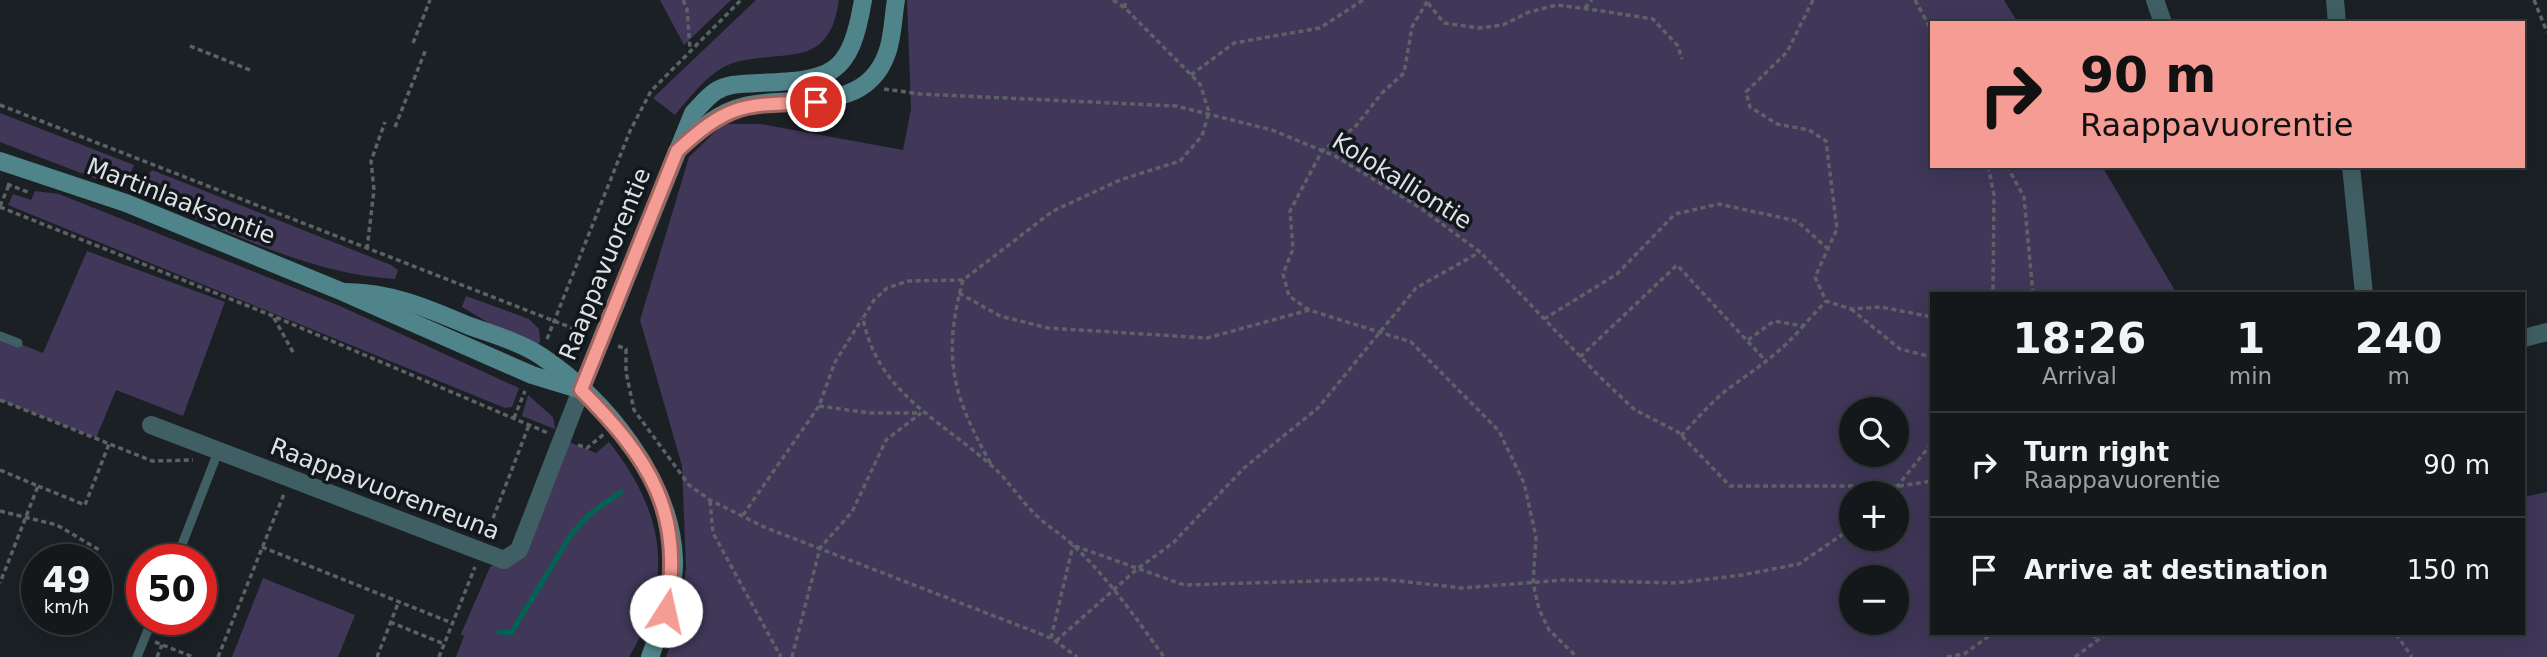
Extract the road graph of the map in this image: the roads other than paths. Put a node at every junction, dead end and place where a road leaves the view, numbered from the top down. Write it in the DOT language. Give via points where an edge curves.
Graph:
graph roads {
  1 [pos="863,0"];
  2 [pos="896,0"];
  3 [pos="2155,0"];
  4 [pos="2335,0"];
  5 [pos="2162,21"];
  6 [pos="2337,21"];
  7 [pos="677,151"];
  8 [pos="0,161"];
  9 [pos="2351,168"];
  10 [pos="342,292"];
  11 [pos="2364,292"];
  12 [pos="2547,331"];
  13 [pos="0,335"];
  14 [pos="2525,338"];
  15 [pos="18,343"];
  16 [pos="581,390"];
  17 [pos="151,425"];
  18 [pos="218,452"];
  19 [pos="182,544"];
  20 [pos="146,635"];
  21 [pos="137,657"];
  22 [pos="649,657"];
  1 -- 7 [label="main road, Raappavuorentie" via="856,39 834,70 799,82 733,85 716,91 693,113"];
  2 -- 7 [label="main road, Raappavuorentie" via="887,53 863,86 841,97 748,105 726,112"];
  3 -- 5 [label="street"];
  4 -- 6 [label="street"];
  7 -- 16 [label="main road, Raappavuorentie"];
  8 -- 10 [label="main road, Martinlaaksontie" via="126,203"];
  9 -- 11 [label="street"];
  10 -- 16 [label="main road, Martinlaaksontie" via="532,375"];
  10 -- 16 [label="main road, Martinlaaksontie" via="371,292 411,302 540,355"];
  12 -- 14 [label="street"];
  13 -- 15 [label="lane"];
  16 -- 18 [label="street, Raappavuorenreuna" via="519,550 504,560"];
  16 -- 22 [label="main road, Raappavuorentie" via="616,425 662,503 674,559 666,611"];
  17 -- 18 [label="street, Raappavuorenreuna"];
  18 -- 19 [label="lane"];
  20 -- 21 [label="lane"];
}
